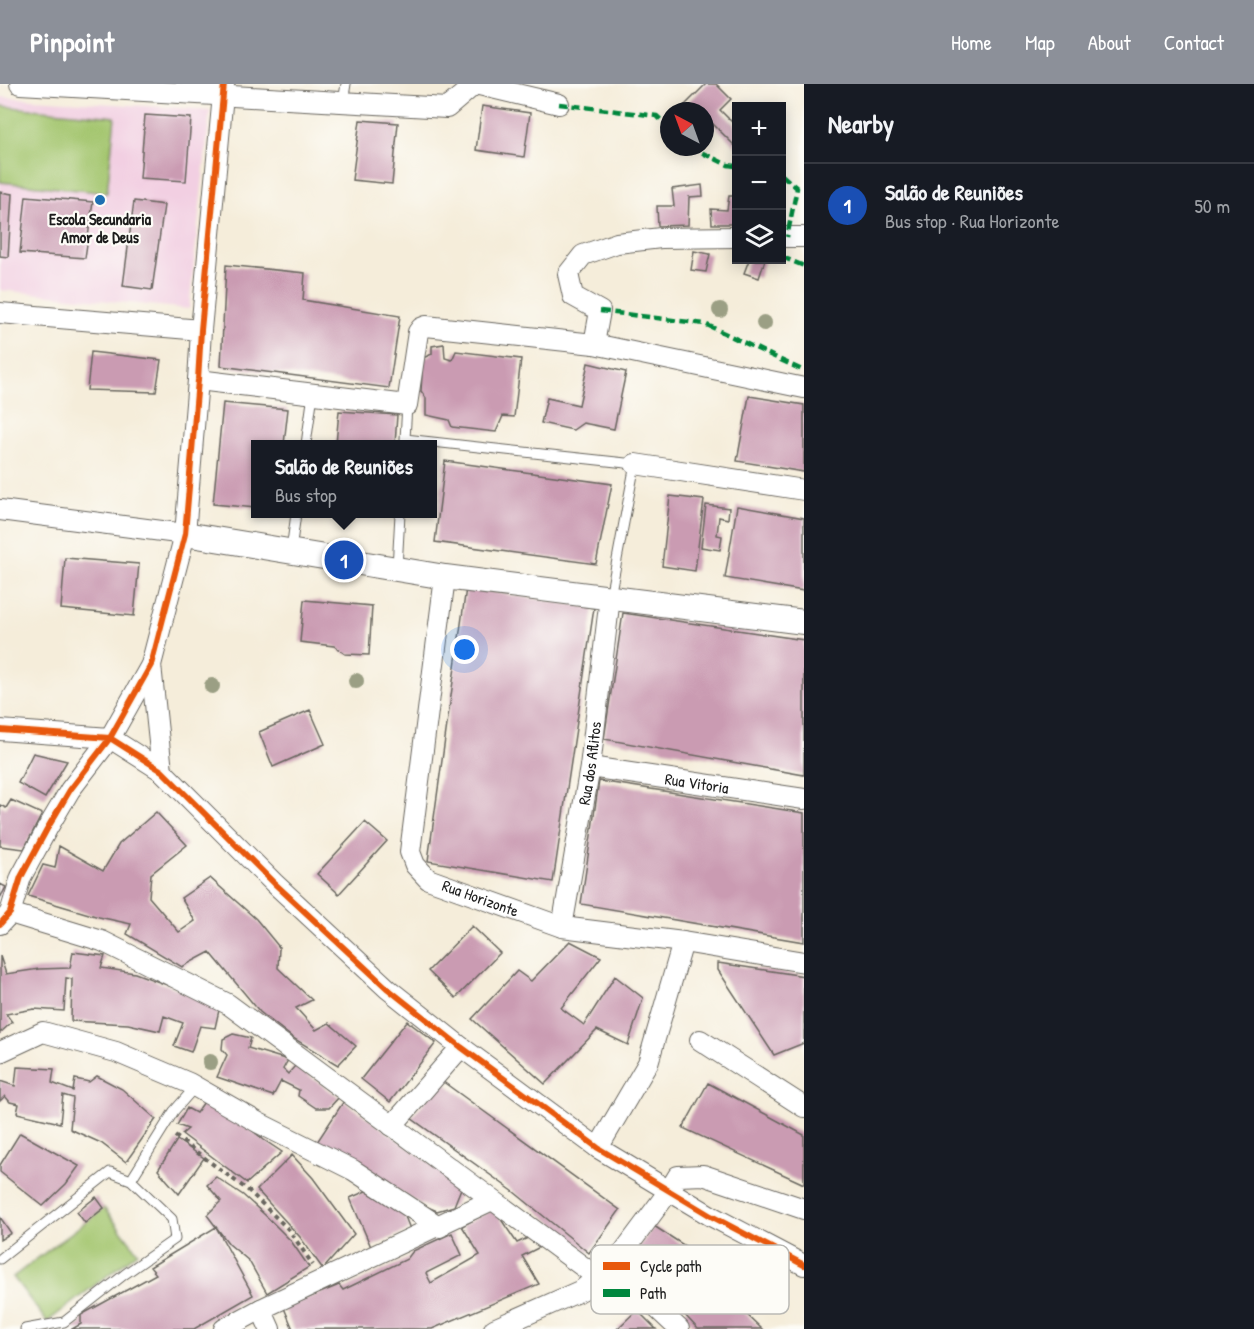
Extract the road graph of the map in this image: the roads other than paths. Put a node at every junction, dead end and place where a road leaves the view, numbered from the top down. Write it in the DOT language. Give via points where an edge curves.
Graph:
graph roads {
  1 [pos="20,84"];
  2 [pos="475,84"];
  3 [pos="223,90"];
  4 [pos="344,93"];
  5 [pos="559,104"];
  6 [pos="732,237"];
  7 [pos="786,237"];
  8 [pos="804,237"];
  9 [pos="0,313"];
  10 [pos="201,330"];
  11 [pos="594,344"];
  12 [pos="198,380"];
  13 [pos="804,388"];
  14 [pos="313,394"];
  15 [pos="407,405"];
  16 [pos="307,440"];
  17 [pos="405,440"];
  18 [pos="437,445"];
  19 [pos="634,464"];
  20 [pos="804,490"];
  21 [pos="0,510"];
  22 [pos="295,518"];
  23 [pos="400,518"];
  24 [pos="185,534"];
  25 [pos="291,551"];
  26 [pos="397,569"];
  27 [pos="445,577"];
  28 [pos="610,597"];
  29 [pos="804,621"];
  30 [pos="151,665"];
  31 [pos="0,730"];
  32 [pos="110,738"];
  33 [pos="590,767"];
  34 [pos="162,771"];
  35 [pos="804,799"];
  36 [pos="3,916"];
  37 [pos="562,927"];
  38 [pos="682,942"];
  39 [pos="804,962"];
  40 [pos="700,1040"];
  41 [pos="461,1047"];
  42 [pos="0,1052"];
  43 [pos="195,1087"];
  44 [pos="804,1107"];
  45 [pos="392,1126"];
  46 [pos="598,1148"];
  47 [pos="131,1180"];
  48 [pos="669,1191"];
  49 [pos="492,1200"];
  50 [pos="804,1209"];
  51 [pos="440,1227"];
  52 [pos="629,1245"];
  53 [pos="768,1245"];
  54 [pos="789,1257"];
  55 [pos="0,1259"];
  56 [pos="591,1263"];
  57 [pos="804,1265"];
  58 [pos="591,1282"];
  59 [pos="261,1309"];
  60 [pos="660,1314"];
  61 [pos="25,1329"];
  62 [pos="224,1329"];
  63 [pos="270,1329"];
  64 [pos="494,1329"];
  65 [pos="679,1329"];
  1 -- 3 [label="street"];
  2 -- 4 [label="street" via="447,108"];
  2 -- 5 [label="street"];
  3 -- 4 [label="street"];
  3 -- 10 [label="street"];
  6 -- 11 [label="street" via="617,243 583,255 568,274 573,296 600,311"];
  7 -- 8 [label="street"];
  9 -- 10 [label="street"];
  10 -- 12 [label="street"];
  11 -- 13 [label="street"];
  11 -- 15 [label="street" via="426,326 418,332"];
  12 -- 14 [label="street"];
  12 -- 24 [label="street"];
  14 -- 15 [label="street"];
  14 -- 16 [label="lane"];
  15 -- 17 [label="lane"];
  18 -- 19 [label="lane"];
  19 -- 20 [label="street"];
  19 -- 28 [label="lane"];
  21 -- 24 [label="street"];
  22 -- 25 [label="lane"];
  23 -- 26 [label="lane"];
  24 -- 25 [label="street"];
  24 -- 30 [label="street"];
  25 -- 26 [label="street"];
  26 -- 27 [label="street"];
  27 -- 28 [label="street"];
  27 -- 37 [label="street, Rua Horizonte" via="410,852 415,866 428,879"];
  28 -- 29 [label="street"];
  28 -- 33 [label="street, Rua dos Aflitos"];
  30 -- 32 [label="street"];
  30 -- 34 [label="street"];
  31 -- 32 [label="street"];
  32 -- 34 [label="street"];
  32 -- 36 [label="street" via="70,790"];
  33 -- 35 [label="street, Rua Vitoria"];
  33 -- 37 [label="street, Rua dos Aflitos"];
  34 -- 41 [label="street" via="388,989"];
  36 -- 45 [label="street" via="102,940 228,1004"];
  37 -- 38 [label="street, Rua Horizonte"];
  38 -- 39 [label="street, Rua Horizonte"];
  38 -- 46 [label="street" via="648,1063"];
  40 -- 44 [label="street"];
  41 -- 45 [label="street"];
  41 -- 46 [label="street"];
  42 -- 43 [label="street" via="43,1032 116,1052"];
  43 -- 47 [label="lane" via="174,1111"];
  43 -- 51 [label="street" via="353,1170"];
  45 -- 49 [label="street"];
  46 -- 48 [label="street"];
  47 -- 55 [label="lane" via="110,1172"];
  47 -- 61 [label="lane" via="172,1219 175,1239 64,1322"];
  48 -- 50 [label="street" via="678,1176 703,1175"];
  48 -- 52 [label="street"];
  48 -- 53 [label="street"];
  49 -- 51 [label="street"];
  49 -- 56 [label="street"];
  51 -- 59 [label="street"];
  54 -- 57 [label="street"];
  58 -- 64 [label="street" via="582,1290"];
  59 -- 62 [label="street"];
  59 -- 63 [label="street"];
  60 -- 65 [label="street"];
}
